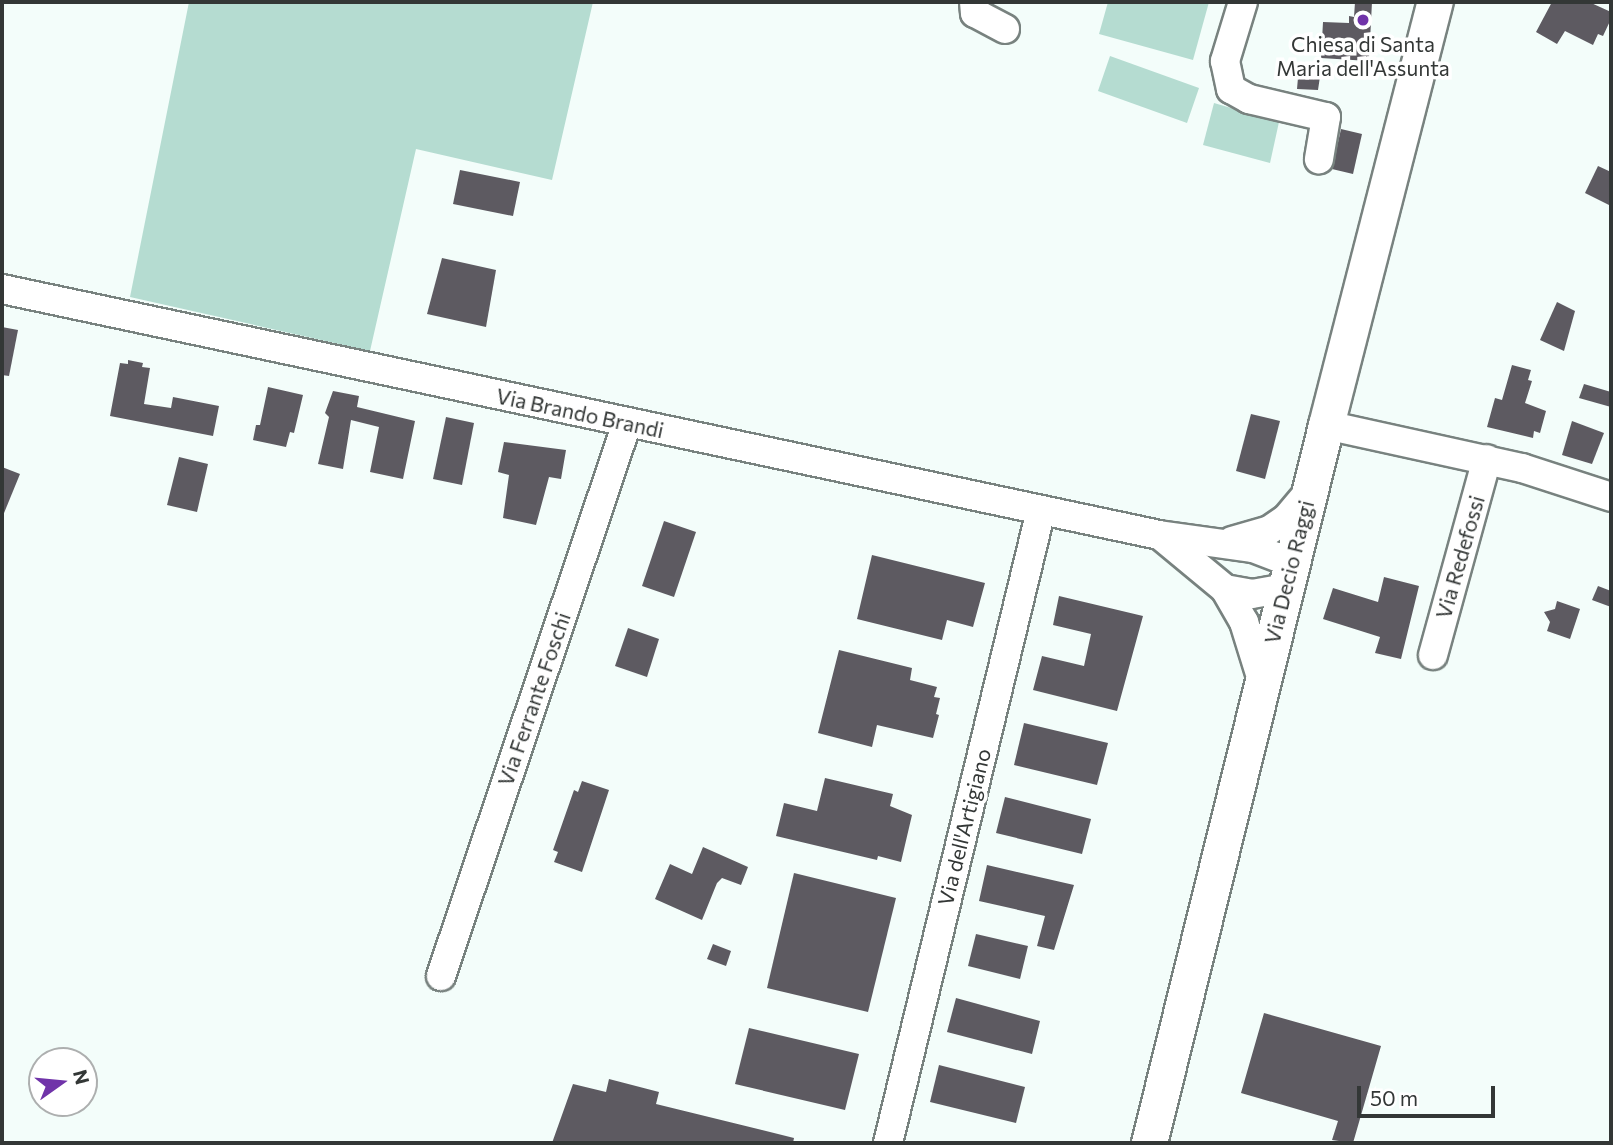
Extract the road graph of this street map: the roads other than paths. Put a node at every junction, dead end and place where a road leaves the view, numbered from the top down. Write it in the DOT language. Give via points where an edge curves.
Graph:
graph roads {
  1 [pos="974,2"];
  2 [pos="1243,2"];
  3 [pos="1435,2"];
  4 [pos="1005,29"];
  5 [pos="1319,159"];
  6 [pos="2,289"];
  7 [pos="627,423"];
  8 [pos="1326,425"];
  9 [pos="1487,459"];
  10 [pos="1309,492"];
  11 [pos="1611,497"];
  12 [pos="1041,510"];
  13 [pos="1159,535"];
  14 [pos="1227,543"];
  15 [pos="1288,575"];
  16 [pos="1226,589"];
  17 [pos="1433,655"];
  18 [pos="1262,680"];
  19 [pos="441,976"];
  20 [pos="888,1143"];
  21 [pos="1149,1143"];
  1 -- 4 [label="street" via="975,13 983,20"];
  2 -- 5 [label="street" via="1225,61 1231,89 1248,99 1326,117"];
  3 -- 8 [label="main road, Via Decio Raggi"];
  6 -- 7 [label="street, Via Brando Brandi"];
  7 -- 12 [label="street, Via Brando Brandi"];
  7 -- 19 [label="street, Via Ferrante Foschi"];
  8 -- 9 [label="street"];
  8 -- 10 [label="main road, Via Decio Raggi"];
  9 -- 11 [label="street"];
  9 -- 17 [label="street, Via Redefossi"];
  10 -- 14 [label="street, Via Brando Brandi" via="1286,519 1268,531"];
  10 -- 15 [label="main road, Via Decio Raggi"];
  12 -- 13 [label="street, Via Brando Brandi"];
  12 -- 20 [label="street, Via dell'Artigiano"];
  13 -- 14 [label="street, Via Brando Brandi"];
  13 -- 16 [label="street, Via Brando Brandi"];
  14 -- 15 [label="street, Via Brando Brandi" via="1266,551"];
  15 -- 16 [label="street" via="1252,594"];
  15 -- 18 [label="main road, Via Decio Raggi"];
  16 -- 18 [label="street, Via Brando Brandi" via="1244,622"];
  18 -- 21 [label="main road, Via Decio Raggi"];
}
